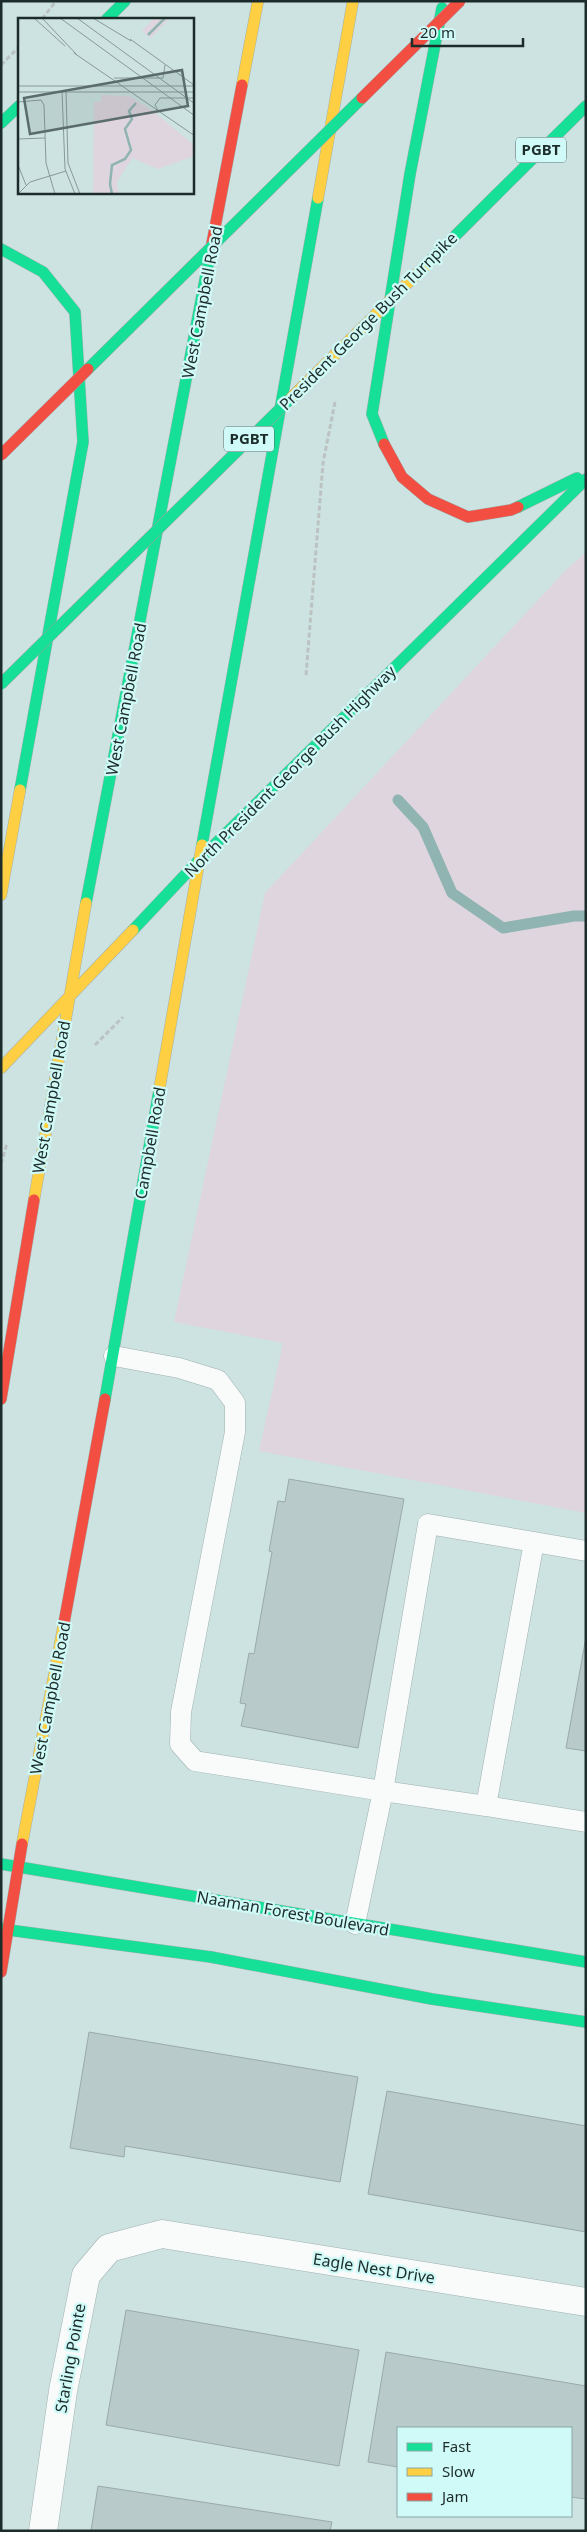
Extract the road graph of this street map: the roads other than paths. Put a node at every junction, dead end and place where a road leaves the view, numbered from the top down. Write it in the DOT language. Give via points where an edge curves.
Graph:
graph roads {
  1 [pos="125,1"];
  2 [pos="258,1"];
  3 [pos="353,1"];
  4 [pos="444,1"];
  5 [pos="460,1"];
  6 [pos="108,18"];
  7 [pos="586,106"];
  8 [pos="18,107"];
  9 [pos="1,123"];
  10 [pos="1,249"];
  11 [pos="1,455"];
  12 [pos="586,473"];
  13 [pos="586,479"];
  14 [pos="1,684"];
  15 [pos="199,860"];
  16 [pos="1,895"];
  17 [pos="68,997"];
  18 [pos="1,1068"];
  19 [pos="6,1327"];
  20 [pos="114,1356"];
  21 [pos="1,1399"];
  22 [pos="102,1425"];
  23 [pos="534,1542"];
  24 [pos="586,1551"];
  25 [pos="383,1791"];
  26 [pos="486,1806"];
  27 [pos="586,1822"];
  28 [pos="1,1864"];
  29 [pos="18,1867"];
  30 [pos="355,1924"];
  31 [pos="5,1930"];
  32 [pos="586,1962"];
  33 [pos="1,1972"];
  34 [pos="586,2022"];
  35 [pos="162,2234"];
  36 [pos="586,2302"];
  37 [pos="43,2531"];
  1 -- 6 [label="main road"];
  2 -- 17 [label="main road, West Campbell Road"];
  3 -- 15 [label="main road"];
  4 -- 12 [label="main road" via="410,174 372,414 402,477 428,499 468,517 511,510"];
  5 -- 11 [label="main road, bridge"];
  7 -- 14 [label="main road, President George Bush Turnpike / PGBT, bridge"];
  8 -- 9 [label="main road"];
  10 -- 16 [label="main road" via="43,272 75,312 83,442"];
  13 -- 15 [label="main road, North President George Bush Highway"];
  15 -- 17 [label="main road, North President George Bush Highway"];
  15 -- 20 [label="main road, Campbell Road"];
  17 -- 18 [label="main road, North President George Bush Highway"];
  17 -- 19 [label="main road, West Campbell Road"];
  19 -- 21 [label="main road, West Campbell Road"];
  20 -- 22 [label="main road, Campbell Road"];
  20 -- 25 [label="lane" via="179,1368 218,1380 235,1402 235,1432 181,1712 180,1744 195,1761"];
  22 -- 29 [label="main road, West Campbell Road"];
  23 -- 24 [label="lane"];
  23 -- 25 [label="lane" via="428,1524"];
  23 -- 26 [label="lane"];
  25 -- 26 [label="lane"];
  25 -- 30 [label="lane"];
  26 -- 27 [label="lane"];
  28 -- 29 [label="main road, Naaman Forest Boulevard"];
  29 -- 30 [label="main road, Naaman Forest Boulevard"];
  29 -- 31 [label="main road, West Campbell Road"];
  30 -- 32 [label="main road, Naaman Forest Boulevard"];
  31 -- 33 [label="main road, West Campbell Road"];
  31 -- 34 [label="main road" via="211,1958 432,1999"];
  35 -- 36 [label="street, Eagle Nest Drive"];
  35 -- 37 [label="street, Starling Pointe" via="109,2248 86,2275 63,2390"];
}
